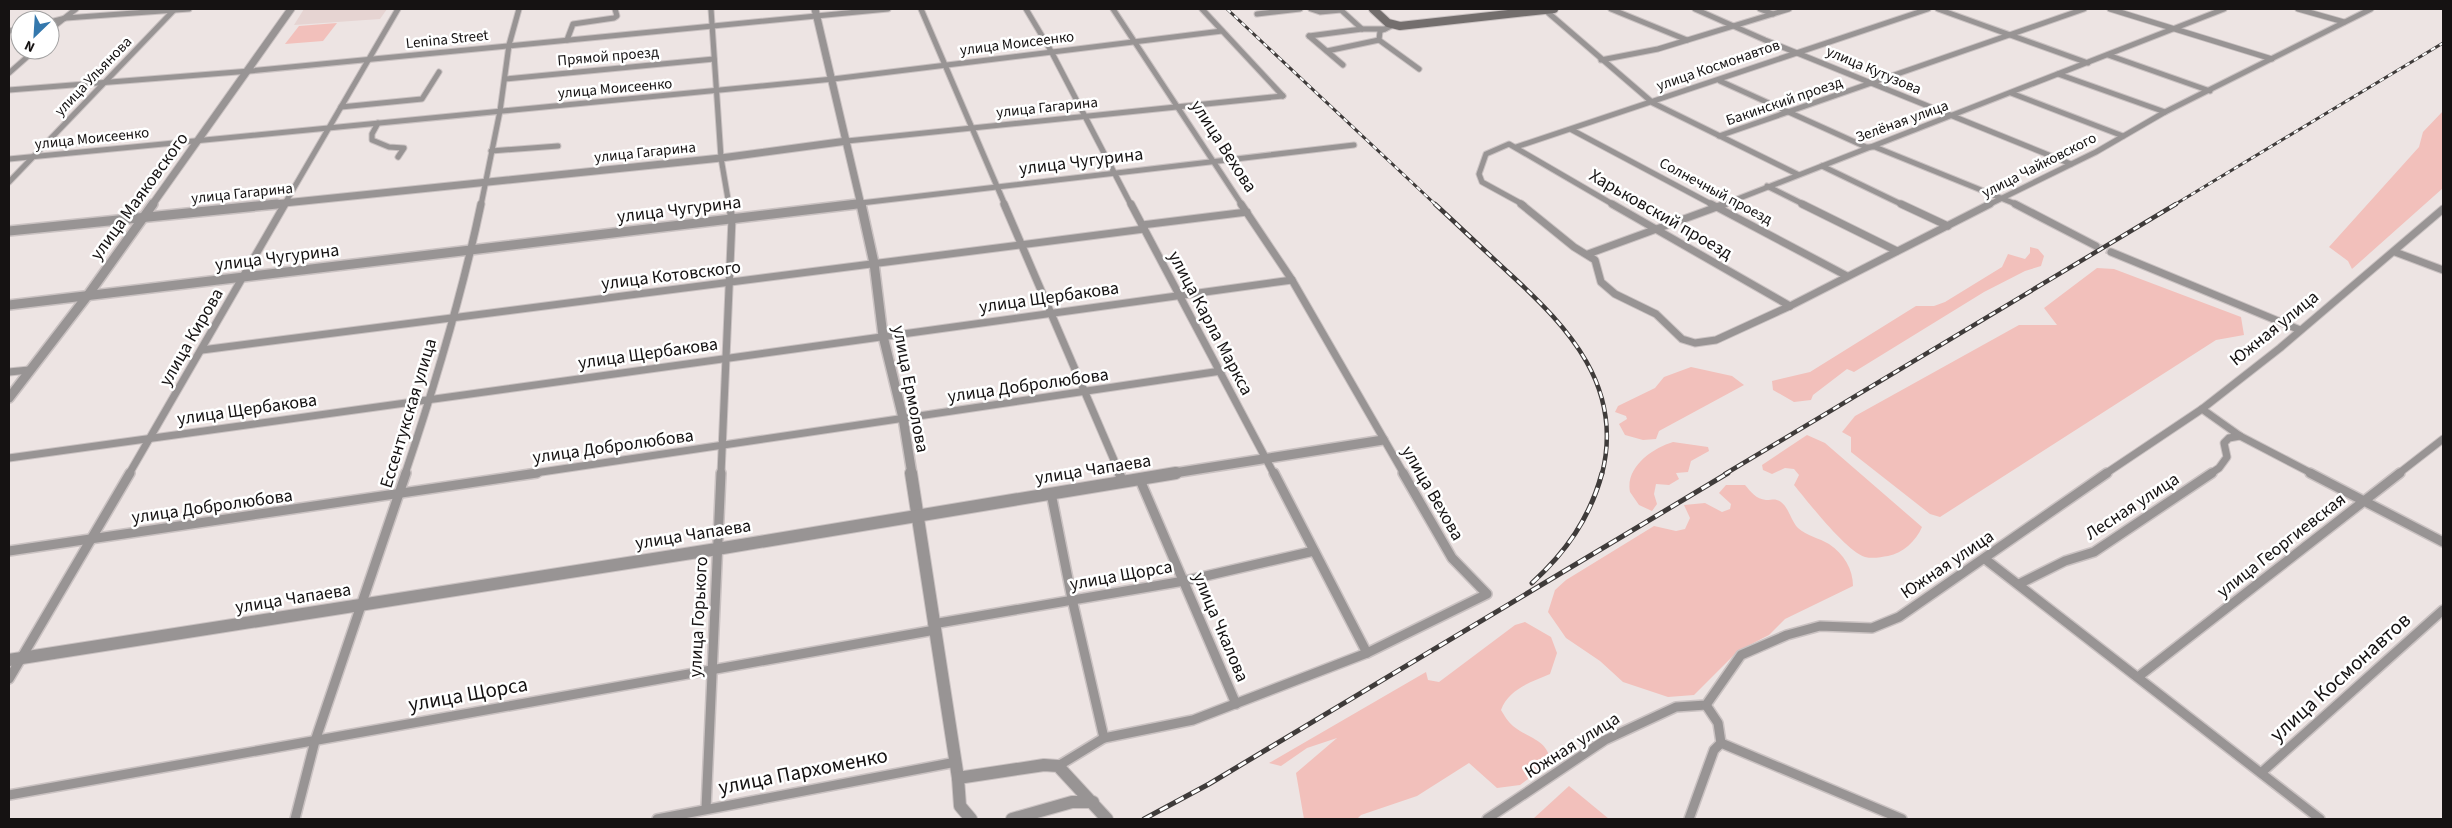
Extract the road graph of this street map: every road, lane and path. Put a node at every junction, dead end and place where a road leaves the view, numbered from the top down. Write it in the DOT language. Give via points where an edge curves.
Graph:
graph roads {
  1 [pos="76,9"];
  2 [pos="174,9"];
  3 [pos="189,9"];
  4 [pos="291,9"];
  5 [pos="398,9"];
  6 [pos="518,9"];
  7 [pos="615,9"];
  8 [pos="711,9"];
  9 [pos="888,9"];
  10 [pos="922,9"];
  11 [pos="1026,9"];
  12 [pos="1113,9"];
  13 [pos="1202,9"];
  14 [pos="1300,9"];
  15 [pos="1311,9"];
  16 [pos="1373,9"];
  17 [pos="1550,9"];
  18 [pos="1611,9"];
  19 [pos="1696,9"];
  20 [pos="1760,9"];
  21 [pos="1789,9"];
  22 [pos="1928,9"];
  23 [pos="1938,9"];
  24 [pos="2084,9"];
  25 [pos="2110,9"];
  26 [pos="2224,9"];
  27 [pos="2298,9"];
  28 [pos="2371,9"];
  29 [pos="816,13"];
  30 [pos="1257,14"];
  31 [pos="1773,14"];
  32 [pos="66,18"];
  33 [pos="60,20"];
  34 [pos="60,22"];
  35 [pos="2344,22"];
  36 [pos="1393,25"];
  37 [pos="1734,26"];
  38 [pos="712,27"];
  39 [pos="2175,28"];
  40 [pos="1362,29"];
  41 [pos="1384,29"];
  42 [pos="1222,31"];
  43 [pos="2011,35"];
  44 [pos="567,40"];
  45 [pos="1378,40"];
  46 [pos="1687,40"];
  47 [pos="1136,41"];
  48 [pos="509,45"];
  49 [pos="1051,51"];
  50 [pos="1327,51"];
  51 [pos="1800,52"];
  52 [pos="2108,55"];
  53 [pos="369,59"];
  54 [pos="714,59"];
  55 [pos="2272,59"];
  56 [pos="24,60"];
  57 [pos="1601,60"];
  58 [pos="2088,63"];
  59 [pos="947,65"];
  60 [pos="1343,65"];
  61 [pos="1418,69"];
  62 [pos="250,70"];
  63 [pos="9,72"];
  64 [pos="439,72"];
  65 [pos="2058,74"];
  66 [pos="504,79"];
  67 [pos="833,79"];
  68 [pos="1720,80"];
  69 [pos="102,83"];
  70 [pos="1873,83"];
  71 [pos="9,90"];
  72 [pos="717,91"];
  73 [pos="2210,91"];
  74 [pos="2011,93"];
  75 [pos="1653,103"];
  76 [pos="341,107"];
  77 [pos="1179,107"];
  78 [pos="500,111"];
  79 [pos="2165,112"];
  80 [pos="1789,113"];
  81 [pos="1952,116"];
  82 [pos="1085,117"];
  83 [pos="378,123"];
  84 [pos="329,128"];
  85 [pos="973,128"];
  86 [pos="1572,130"];
  87 [pos="1719,136"];
  88 [pos="2123,136"];
  89 [pos="199,140"];
  90 [pos="847,141"];
  91 [pos="1354,145"];
  92 [pos="558,146"];
  93 [pos="1866,146"];
  94 [pos="1516,148"];
  95 [pos="491,151"];
  96 [pos="33,156"];
  97 [pos="398,157"];
  98 [pos="721,158"];
  99 [pos="9,159"];
  100 [pos="1215,162"];
  101 [pos="2071,164"];
  102 [pos="1822,166"];
  103 [pos="1116,173"];
  104 [pos="1797,174"];
  105 [pos="9,182"];
  106 [pos="484,182"];
  107 [pos="1767,186"];
  108 [pos="998,187"];
  109 [pos="2003,197"];
  110 [pos="285,202"];
  111 [pos="861,203"];
  112 [pos="1719,206"];
  113 [pos="2443,210"];
  114 [pos="1247,212"];
  115 [pos="143,217"];
  116 [pos="732,219"];
  117 [pos="1948,226"];
  118 [pos="1143,227"];
  119 [pos="1657,230"];
  120 [pos="9,231"];
  121 [pos="1022,245"];
  122 [pos="2096,246"];
  123 [pos="472,250"];
  124 [pos="1897,251"];
  125 [pos="2111,252"];
  126 [pos="2395,252"];
  127 [pos="1588,254"];
  128 [pos="874,263"];
  129 [pos="2443,270"];
  130 [pos="1848,276"];
  131 [pos="242,277"];
  132 [pos="1292,280"];
  133 [pos="730,282"];
  134 [pos="1179,294"];
  135 [pos="88,295"];
  136 [pos="9,305"];
  137 [pos="1790,306"];
  138 [pos="1051,313"];
  139 [pos="453,318"];
  140 [pos="2300,330"];
  141 [pos="883,336"];
  142 [pos="202,350"];
  143 [pos="726,358"];
  144 [pos="29,370"];
  145 [pos="1221,371"];
  146 [pos="9,372"];
  147 [pos="1085,392"];
  148 [pos="9,398"];
  149 [pos="430,398"];
  150 [pos="2202,409"];
  151 [pos="903,418"];
  152 [pos="2240,436"];
  153 [pos="148,438"];
  154 [pos="2443,439"];
  155 [pos="1383,440"];
  156 [pos="722,445"];
  157 [pos="9,458"];
  158 [pos="1264,458"];
  159 [pos="1140,480"];
  160 [pos="1123,482"];
  161 [pos="398,493"];
  162 [pos="1051,493"];
  163 [pos="2364,501"];
  164 [pos="916,514"];
  165 [pos="90,539"];
  166 [pos="2443,542"];
  167 [pos="717,549"];
  168 [pos="9,551"];
  169 [pos="1314,552"];
  170 [pos="1984,559"];
  171 [pos="1184,580"];
  172 [pos="2019,584"];
  173 [pos="1072,599"];
  174 [pos="361,605"];
  175 [pos="2443,610"];
  176 [pos="934,627"];
  177 [pos="1367,653"];
  178 [pos="21,658"];
  179 [pos="9,660"];
  180 [pos="712,670"];
  181 [pos="2138,677"];
  182 [pos="9,679"];
  183 [pos="1236,704"];
  184 [pos="1706,705"];
  185 [pos="1104,738"];
  186 [pos="315,740"];
  187 [pos="1721,743"];
  188 [pos="956,762"];
  189 [pos="1058,766"];
  190 [pos="2262,772"];
  191 [pos="958,778"];
  192 [pos="9,795"];
  193 [pos="1093,802"];
  194 [pos="706,809"];
  195 [pos="295,819"];
  196 [pos="657,819"];
  197 [pos="971,819"];
  198 [pos="1012,819"];
  199 [pos="1107,819"];
  200 [pos="1486,819"];
  201 [pos="1689,819"];
  202 [pos="1902,819"];
  203 [pos="2320,819"];
  1 -- 32 [label="street"];
  2 -- 3 [label="street"];
  2 -- 32 [label="street"];
  2 -- 69 [label="street, улица Ульянова"];
  4 -- 62 [label="street, улица Маяковского"];
  5 -- 53 [label="street, улица Кирова"];
  6 -- 48 [label="street, Ессентукская улица"];
  7 -- 44 [label="street" via="617,16 614,18 573,24"];
  8 -- 38 [label="street, улица Горького"];
  9 -- 29 [label="street, Lenina Street"];
  10 -- 59 [label="street"];
  11 -- 49 [label="street, улица Карла Маркса"];
  12 -- 47 [label="street, улица Вехова"];
  13 -- 42 [label="street"];
  14 -- 30 [label="street"];
  15 -- 40 [label="street" via="1320,12 1341,10"];
  16 -- 36 [label="main road"];
  17 -- 36 [label="main road"];
  17 -- 57 [label="street"];
  18 -- 46 [label="street"];
  19 -- 37 [label="street, улица Кутузова"];
  20 -- 31 [label="street"];
  21 -- 31 [label="street"];
  22 -- 51 [label="street, улица Космонавтов"];
  23 -- 43 [label="street"];
  24 -- 43 [label="street, Бакинский проезд"];
  25 -- 39 [label="street"];
  26 -- 39 [label="street, Зелёная улица"];
  27 -- 35 [label="street"];
  28 -- 35 [label="street, улица Чайковского"];
  29 -- 38 [label="street, Lenina Street"];
  29 -- 67 [label="street, улица Ермолова"];
  31 -- 37 [label="street"];
  32 -- 33 [label="street"];
  32 -- 34 [label="street"];
  35 -- 55 [label="street, улица Чайковского"];
  36 -- 41 [label="street"];
  37 -- 46 [label="street"];
  37 -- 51 [label="street, улица Кутузова"];
  38 -- 44 [label="street, Lenina Street"];
  38 -- 54 [label="street, улица Горького"];
  39 -- 52 [label="street, Зелёная улица"];
  39 -- 55 [label="street"];
  40 -- 41 [label="street"];
  40 -- 50 [label="street" via="1309,36"];
  41 -- 45 [label="street" via="1380,31"];
  42 -- 47 [label="street, улица Моисеенко"];
  42 -- 77 [label="street, улица Гагарина" via="1283,96"];
  43 -- 58 [label="street"];
  43 -- 70 [label="street, Бакинский проезд"];
  44 -- 48 [label="street, Lenina Street"];
  45 -- 50 [label="street"];
  45 -- 61 [label="street"];
  46 -- 57 [label="street" via="1630,56"];
  47 -- 49 [label="street, улица Моисеенко"];
  47 -- 77 [label="street, улица Вехова"];
  48 -- 53 [label="street, Lenina Street"];
  48 -- 66 [label="street, Ессентукская улица"];
  49 -- 59 [label="street, улица Моисеенко"];
  49 -- 82 [label="street, улица Карла Маркса"];
  50 -- 60 [label="street"];
  51 -- 68 [label="street, улица Космонавтов"];
  51 -- 70 [label="street, улица Кутузова"];
  52 -- 58 [label="street, Зелёная улица"];
  52 -- 73 [label="street"];
  53 -- 62 [label="street, Lenina Street"];
  53 -- 76 [label="street, улица Кирова"];
  54 -- 66 [label="street, Прямой проезд"];
  54 -- 72 [label="street, улица Горького"];
  55 -- 73 [label="street, улица Чайковского"];
  56 -- 63 [label="street"];
  57 -- 75 [label="street"];
  58 -- 65 [label="street, Зелёная улица"];
  59 -- 67 [label="street, улица Моисеенко"];
  59 -- 85 [label="street"];
  62 -- 69 [label="street, Lenina Street"];
  62 -- 89 [label="street, улица Маяковского"];
  64 -- 76 [label="street" via="422,99"];
  65 -- 74 [label="street, Зелёная улица"];
  65 -- 79 [label="street"];
  66 -- 78 [label="street, Ессентукская улица"];
  67 -- 72 [label="street, улица Моисеенко"];
  67 -- 90 [label="street, улица Ермолова"];
  68 -- 75 [label="street, улица Космонавтов"];
  68 -- 80 [label="street"];
  69 -- 71 [label="street, Lenina Street"];
  69 -- 96 [label="street, улица Ульянова"];
  70 -- 80 [label="street, Бакинский проезд"];
  70 -- 81 [label="street, улица Кутузова"];
  72 -- 78 [label="street, улица Моисеенко"];
  72 -- 98 [label="street, улица Горького"];
  73 -- 79 [label="street, улица Чайковского"];
  74 -- 81 [label="street, Зелёная улица"];
  74 -- 88 [label="street"];
  75 -- 86 [label="street, улица Космонавтов"];
  75 -- 87 [label="street"];
  76 -- 84 [label="street, улица Кирова"];
  77 -- 82 [label="street, улица Гагарина"];
  77 -- 100 [label="street, улица Вехова"];
  78 -- 83 [label="street, улица Моисеенко"];
  78 -- 95 [label="street, Ессентукская улица"];
  79 -- 88 [label="street, улица Чайковского"];
  80 -- 87 [label="street, Бакинский проезд"];
  80 -- 93 [label="street"];
  81 -- 93 [label="street, Зелёная улица"];
  81 -- 101 [label="street, улица Кутузова"];
  82 -- 85 [label="street, улица Гагарина"];
  82 -- 103 [label="street, улица Карла Маркса"];
  83 -- 84 [label="street, улица Моисеенко"];
  83 -- 97 [label="street" via="372,140 389,147 404,148"];
  84 -- 89 [label="street, улица Моисеенко"];
  84 -- 110 [label="street, улица Кирова"];
  85 -- 90 [label="street, улица Гагарина"];
  85 -- 108 [label="street"];
  86 -- 94 [label="street, улица Космонавтов"];
  86 -- 112 [label="street, Солнечный проезд"];
  87 -- 104 [label="street"];
  88 -- 101 [label="street, улица Чайковского"];
  89 -- 96 [label="street, улица Моисеенко"];
  89 -- 115 [label="street, улица Маяковского"];
  90 -- 98 [label="street, улица Гагарина"];
  90 -- 111 [label="street, улица Ермолова"];
  91 -- 100 [label="street, улица Чугурина"];
  92 -- 95 [label="street"];
  93 -- 102 [label="street, Зелёная улица"];
  93 -- 109 [label="street" via="1876,147"];
  94 -- 119 [label="street, Харьковский проезд"];
  94 -- 127 [label="street, улица Космонавтов" via="1510,144 1486,154 1479,174 1482,182 1524,204 1574,247"];
  95 -- 106 [label="street, Ессентукская улица"];
  96 -- 99 [label="street, улица Моисеенко"];
  96 -- 105 [label="street, улица Ульянова"];
  98 -- 106 [label="street, улица Гагарина"];
  98 -- 116 [label="street, улица Горького"];
  100 -- 103 [label="street, улица Чугурина"];
  100 -- 114 [label="street, улица Вехова"];
  101 -- 109 [label="street, улица Чайковского"];
  102 -- 104 [label="street, Зелёная улица"];
  102 -- 117 [label="street"];
  103 -- 108 [label="street, улица Чугурина"];
  103 -- 118 [label="street, улица Карла Маркса"];
  104 -- 107 [label="street, Зелёная улица"];
  106 -- 110 [label="street, улица Гагарина"];
  106 -- 123 [label="street, Ессентукская улица"];
  107 -- 112 [label="street, Зелёная улица"];
  107 -- 124 [label="street"];
  108 -- 111 [label="street, улица Чугурина"];
  108 -- 121 [label="street"];
  109 -- 117 [label="street, улица Чайковского"];
  109 -- 122 [label="street"];
  110 -- 115 [label="street, улица Гагарина"];
  110 -- 131 [label="street, улица Кирова"];
  111 -- 116 [label="street, улица Чугурина"];
  111 -- 128 [label="street, улица Ермолова"];
  112 -- 119 [label="street, Зелёная улица"];
  112 -- 130 [label="street, Солнечный проезд"];
  113 -- 126 [label="street, Южная улица"];
  114 -- 118 [label="street, улица Котовского"];
  114 -- 132 [label="street, улица Вехова"];
  115 -- 120 [label="street, улица Гагарина"];
  115 -- 135 [label="street, улица Маяковского"];
  116 -- 123 [label="street, улица Чугурина"];
  116 -- 133 [label="street, улица Горького"];
  117 -- 124 [label="street, улица Чайковского"];
  118 -- 121 [label="street, улица Котовского"];
  118 -- 134 [label="street, улица Карла Маркса"];
  119 -- 127 [label="street, Зелёная улица"];
  119 -- 137 [label="street, Харьковский проезд"];
  121 -- 128 [label="street, улица Котовского"];
  121 -- 138 [label="street"];
  123 -- 131 [label="street, улица Чугурина"];
  123 -- 139 [label="street, Ессентукская улица"];
  124 -- 130 [label="street, улица Чайковского"];
  125 -- 140 [label="street"];
  126 -- 129 [label="street"];
  126 -- 140 [label="street, Южная улица"];
  127 -- 137 [label="street, улица Чайковского" via="1596,260 1601,282 1615,294 1656,314 1682,338 1695,343 1716,340"];
  128 -- 133 [label="street, улица Котовского"];
  128 -- 141 [label="street, улица Ермолова"];
  130 -- 137 [label="street, улица Чайковского"];
  131 -- 135 [label="street, улица Чугурина"];
  131 -- 142 [label="street, улица Кирова"];
  132 -- 134 [label="street, улица Щербакова"];
  132 -- 155 [label="street, улица Вехова"];
  133 -- 139 [label="street, улица Котовского"];
  133 -- 143 [label="street, улица Горького"];
  134 -- 138 [label="street, улица Щербакова"];
  134 -- 145 [label="street, улица Карла Маркса"];
  135 -- 136 [label="street, улица Чугурина"];
  135 -- 144 [label="street, улица Маяковского"];
  138 -- 141 [label="street, улица Щербакова"];
  138 -- 147 [label="street"];
  139 -- 142 [label="street, улица Котовского"];
  139 -- 149 [label="street, Ессентукская улица"];
  140 -- 150 [label="street, Южная улица"];
  141 -- 143 [label="street, улица Щербакова"];
  141 -- 151 [label="street, улица Ермолова"];
  142 -- 153 [label="street, улица Кирова"];
  143 -- 149 [label="street, улица Щербакова"];
  143 -- 156 [label="street, улица Горького"];
  144 -- 146 [label="street"];
  144 -- 148 [label="street, улица Маяковского"];
  145 -- 147 [label="street, улица Добролюбова"];
  145 -- 158 [label="street, улица Карла Маркса"];
  147 -- 151 [label="street, улица Добролюбова"];
  147 -- 160 [label="street"];
  149 -- 153 [label="street, улица Щербакова"];
  149 -- 161 [label="street, Ессентукская улица"];
  150 -- 152 [label="street"];
  150 -- 170 [label="street, Южная улица"];
  151 -- 156 [label="street, улица Добролюбова"];
  151 -- 164 [label="street, улица Ермолова"];
  152 -- 163 [label="street"];
  152 -- 172 [label="street, Лесная улица" via="2229,438 2224,443 2227,457 2219,468 2121,534 2094,552 2065,561"];
  153 -- 157 [label="street, улица Щербакова"];
  153 -- 165 [label="street, улица Кирова"];
  154 -- 163 [label="street, улица Георгиевская"];
  155 -- 158 [label="street, улица Чапаева"];
  155 -- 177 [label="street, улица Вехова" via="1452,558 1487,594"];
  156 -- 161 [label="street, улица Добролюбова"];
  156 -- 167 [label="street, улица Горького"];
  158 -- 159 [label="street, улица Чапаева"];
  158 -- 169 [label="street, улица Карла Маркса"];
  159 -- 160 [label="street, улица Чапаева"];
  159 -- 171 [label="street, улица Чкалова"];
  160 -- 162 [label="street, улица Чапаева"];
  161 -- 165 [label="street, улица Добролюбова"];
  161 -- 174 [label="street, Ессентукская улица"];
  162 -- 164 [label="street, улица Чапаева"];
  162 -- 173 [label="street"];
  163 -- 166 [label="street"];
  163 -- 181 [label="street, улица Георгиевская"];
  164 -- 167 [label="street, улица Чапаева"];
  164 -- 176 [label="street, улица Ермолова"];
  165 -- 168 [label="street, улица Добролюбова"];
  165 -- 178 [label="street, улица Кирова"];
  167 -- 174 [label="street, улица Чапаева"];
  167 -- 180 [label="street, улица Горького"];
  169 -- 171 [label="street, улица Щорса"];
  169 -- 177 [label="street, улица Карла Маркса"];
  170 -- 172 [label="street"];
  170 -- 184 [label="street, Южная улица" via="1899,617 1872,628 1820,626 1788,635 1741,656"];
  171 -- 173 [label="street, улица Щорса"];
  171 -- 183 [label="street, улица Чкалова"];
  172 -- 181 [label="street"];
  173 -- 176 [label="street, улица Щорса"];
  173 -- 185 [label="street"];
  174 -- 178 [label="street, улица Чапаева"];
  174 -- 186 [label="street, Ессентукская улица"];
  175 -- 190 [label="street, улица Космонавтов"];
  176 -- 180 [label="street, улица Щорса"];
  176 -- 188 [label="street, улица Ермолова"];
  177 -- 183 [label="street, улица Вехова"];
  178 -- 179 [label="street, улица Чапаева"];
  178 -- 182 [label="street, улица Кирова"];
  180 -- 186 [label="street, улица Щорса"];
  180 -- 194 [label="street, улица Горького"];
  181 -- 190 [label="street"];
  183 -- 185 [label="street, улица Вехова" via="1193,720"];
  184 -- 187 [label="street" via="1718,723"];
  184 -- 200 [label="street, Южная улица" via="1676,706 1605,740"];
  185 -- 189 [label="street, улица Вехова"];
  186 -- 192 [label="street, улица Щорса"];
  186 -- 195 [label="street, Ессентукская улица"];
  187 -- 201 [label="street" via="1714,750"];
  187 -- 202 [label="street"];
  188 -- 191 [label="street, улица Ермолова"];
  188 -- 194 [label="street, улица Пархоменко"];
  189 -- 191 [label="street" via="1044,765"];
  189 -- 193 [label="street"];
  190 -- 203 [label="street"];
  191 -- 197 [label="street, улица Ермолова" via="959,805"];
  193 -- 198 [label="street" via="1072,802"];
  193 -- 199 [label="street"];
  194 -- 196 [label="street, улица Пархоменко"];
}
